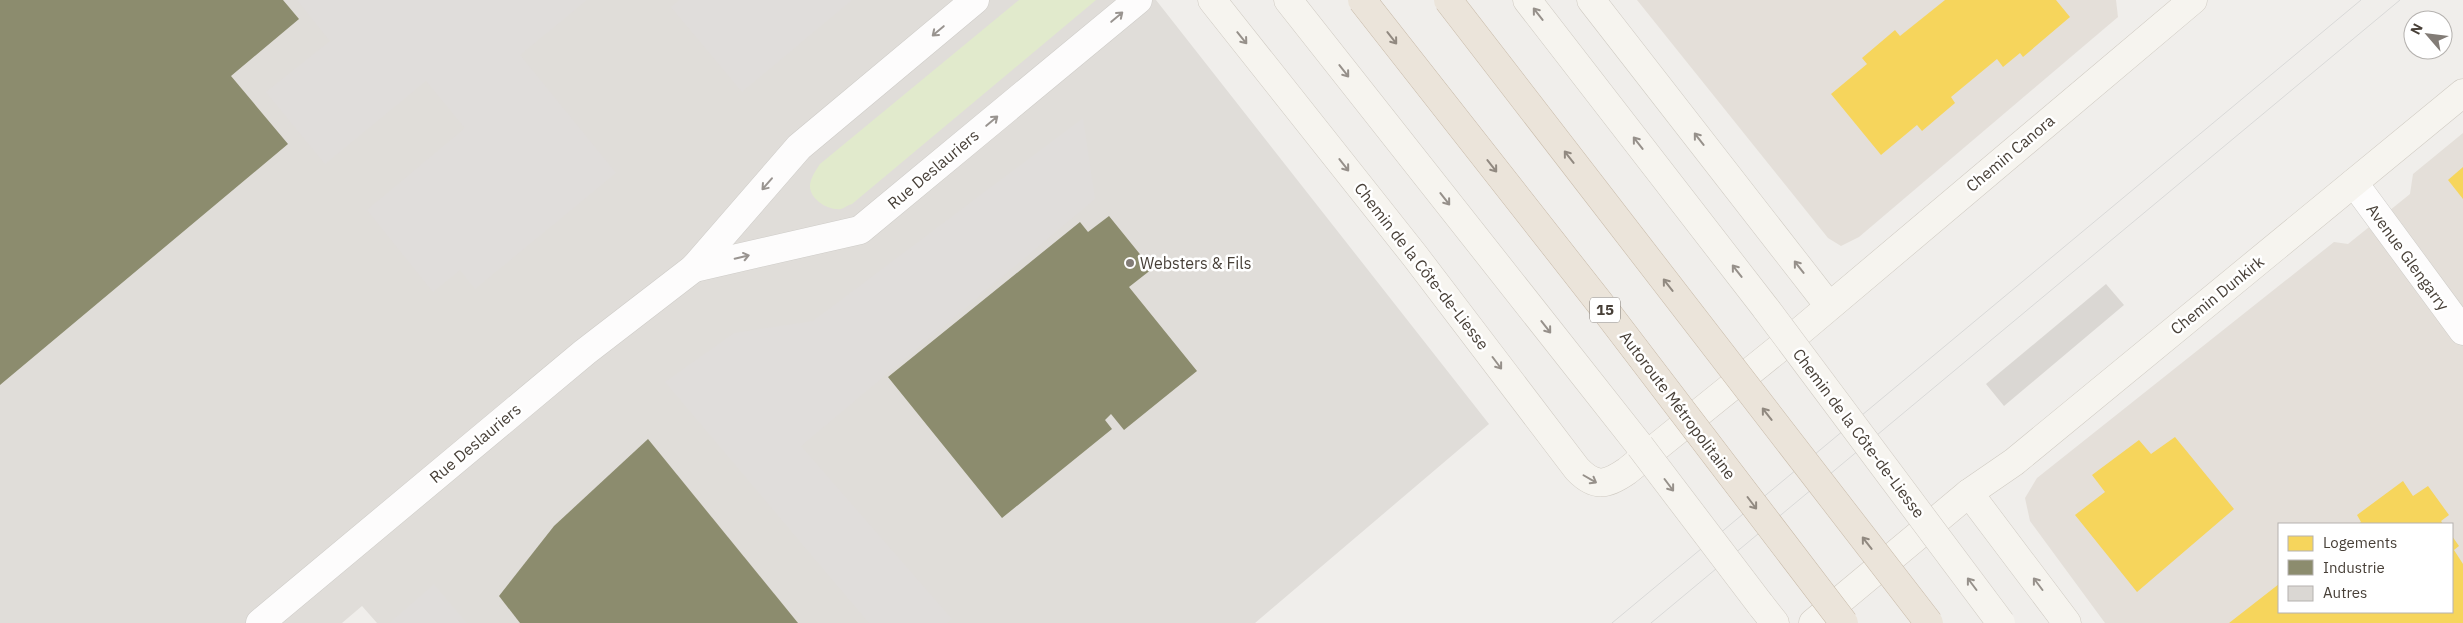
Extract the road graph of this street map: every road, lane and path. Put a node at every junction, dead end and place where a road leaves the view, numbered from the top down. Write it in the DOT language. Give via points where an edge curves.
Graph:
graph roads {
  1 [pos="975,0"];
  2 [pos="1138,0"];
  3 [pos="1212,0"];
  4 [pos="1288,0"];
  5 [pos="1362,0"];
  6 [pos="1448,0"];
  7 [pos="1527,0"];
  8 [pos="1592,0"];
  9 [pos="2184,3"];
  10 [pos="2463,93"];
  11 [pos="2354,183"];
  12 [pos="694,268"];
  13 [pos="1828,306"];
  14 [pos="2463,331"];
  15 [pos="1969,493"];
  16 [pos="260,623"];
  17 [pos="1775,623"];
  18 [pos="1813,623"];
  19 [pos="1844,623"];
  20 [pos="1928,623"];
  21 [pos="2001,623"];
  22 [pos="2068,623"];
  1 -- 12 [label="street, Rue Deslauriers, one-way" via="799,147"];
  12 -- 2 [label="street, Rue Deslauriers, one-way" via="860,230"];
  3 -- 13 [label="street, Chemin de la Côte-de-Liesse, one-way" via="1415,256 1577,469 1590,481 1609,481 1627,471"];
  4 -- 17 [label="street, one-way, bridge" via="1640,446"];
  5 -- 19 [label="highway, Autoroute Métropolitaine / 15, one-way, bridge"];
  20 -- 6 [label="highway, one-way, bridge"];
  21 -- 7 [label="street, Chemin de la Côte-de-Liesse, one-way, bridge" via="1767,310"];
  13 -- 8 [label="street, one-way"];
  9 -- 13 [label="street, Chemin Canora"];
  10 -- 11 [label="street, Chemin Dunkirk"];
  11 -- 14 [label="street, Avenue Glengarry"];
  11 -- 15 [label="street, Chemin Dunkirk" via="2014,462"];
  12 -- 16 [label="street, Rue Deslauriers" via="585,352"];
  15 -- 18 [label="street, Chemin de la Côte-de-Liesse"];
  22 -- 15 [label="street, one-way"];
}
